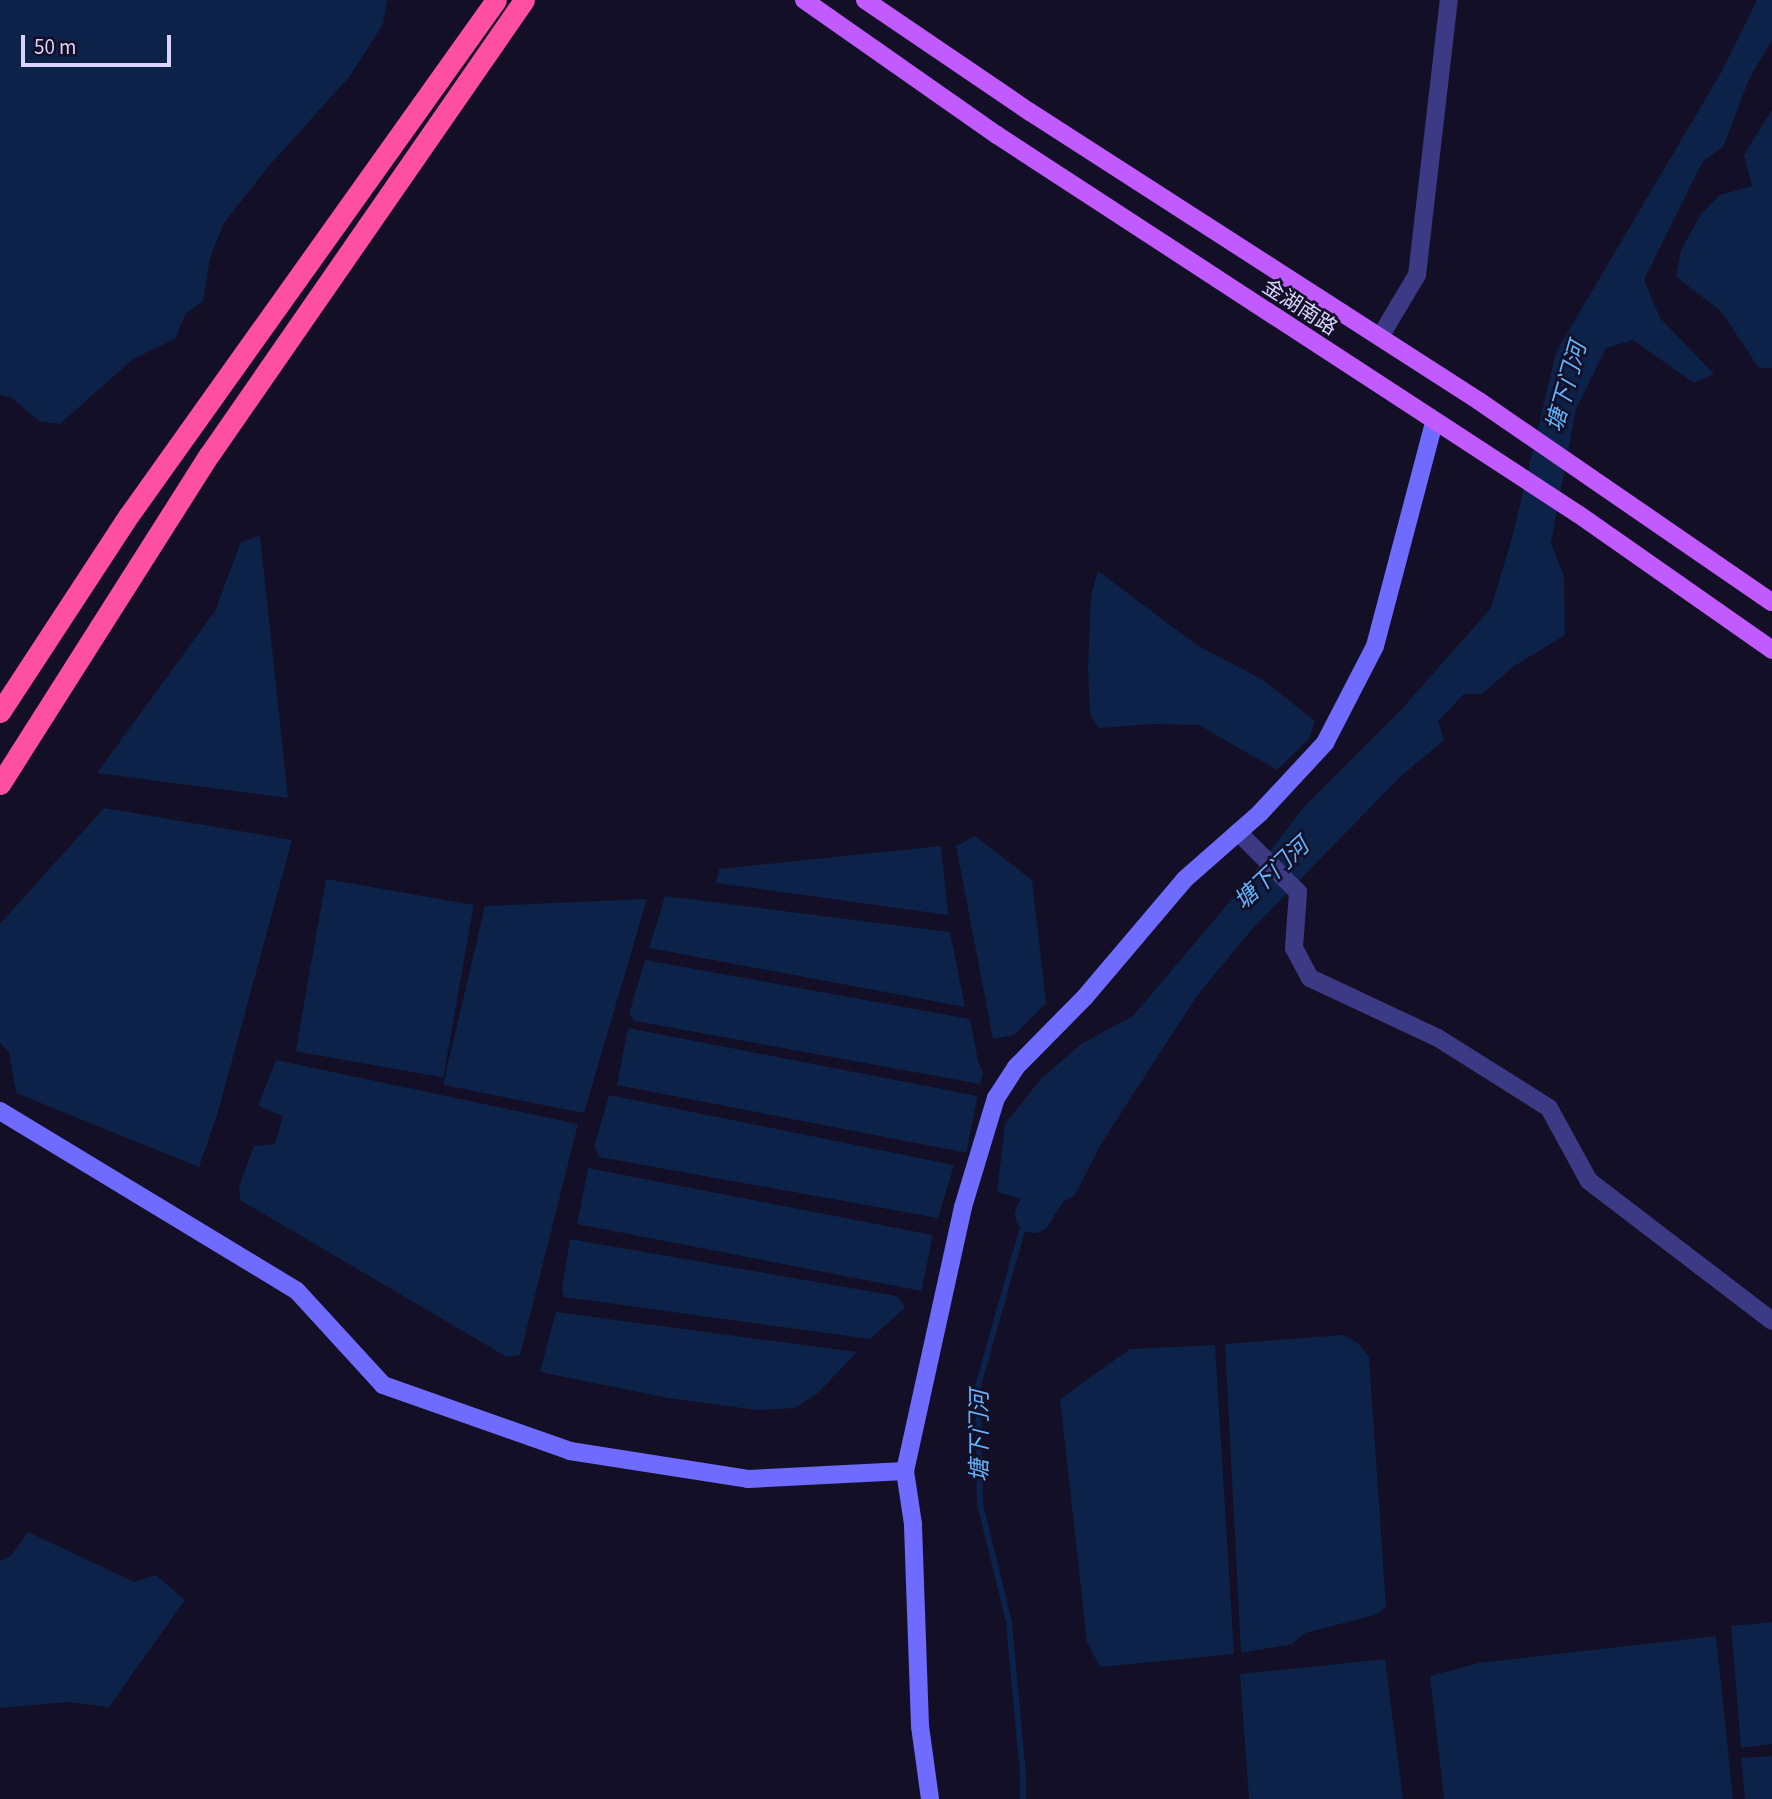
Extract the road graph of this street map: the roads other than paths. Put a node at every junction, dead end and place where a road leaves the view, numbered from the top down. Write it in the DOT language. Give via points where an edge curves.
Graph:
graph roads {
  1 [pos="496,0"];
  2 [pos="524,0"];
  3 [pos="804,0"];
  4 [pos="865,0"];
  5 [pos="1449,0"];
  6 [pos="1380,337"];
  7 [pos="1434,422"];
  8 [pos="1772,601"];
  9 [pos="1772,650"];
  10 [pos="0,712"];
  11 [pos="0,784"];
  12 [pos="1239,833"];
  13 [pos="0,1111"];
  14 [pos="1772,1321"];
  15 [pos="905,1471"];
  16 [pos="930,1799"];
  1 -- 10 [label="highway" via="129,514"];
  2 -- 11 [label="highway" via="209,454"];
  3 -- 7 [label="main road, 金湖南路" via="997,135"];
  4 -- 6 [label="main road, 金湖南路"];
  5 -- 6 [label="street" via="1417,275"];
  6 -- 8 [label="main road, 金湖南路"];
  7 -- 9 [label="main road, 金湖南路" via="1578,514"];
  7 -- 12 [label="street" via="1375,646 1325,743"];
  12 -- 14 [label="street" via="1298,892 1294,948 1310,978 1437,1038 1549,1108 1589,1181"];
  12 -- 15 [label="street" via="1185,878 1085,997 1016,1068 996,1098 963,1207"];
  13 -- 15 [label="street" via="297,1291 383,1385 570,1451 748,1479"];
  15 -- 16 [label="street" via="913,1524 920,1726"];
}
